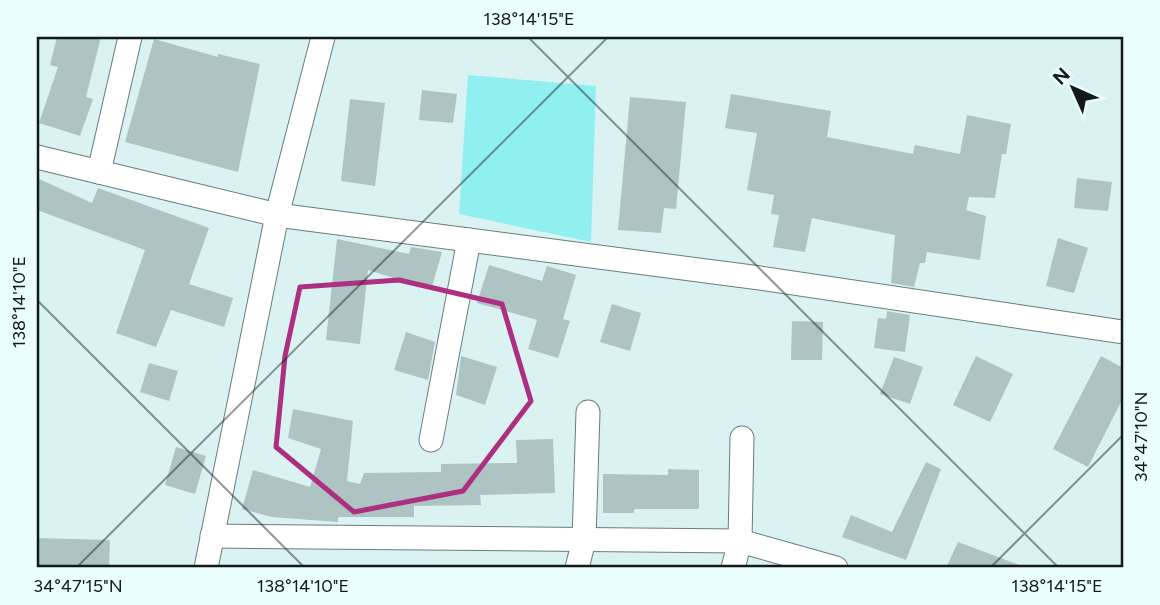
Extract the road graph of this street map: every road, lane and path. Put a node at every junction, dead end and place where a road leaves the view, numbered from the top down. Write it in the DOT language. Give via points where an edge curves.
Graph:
graph roads {
  1 [pos="130,37"];
  2 [pos="323,37"];
  3 [pos="37,157"];
  4 [pos="99,172"];
  5 [pos="277,215"];
  6 [pos="469,240"];
  7 [pos="1123,331"];
  8 [pos="588,412"];
  9 [pos="742,438"];
  10 [pos="432,440"];
  11 [pos="212,536"];
  12 [pos="584,540"];
  13 [pos="740,541"];
  14 [pos="206,568"];
  15 [pos="577,568"];
  16 [pos="733,568"];
  17 [pos="836,568"];
  1 -- 4 [label="street"];
  2 -- 5 [label="street"];
  3 -- 4 [label="street"];
  4 -- 5 [label="street"];
  5 -- 6 [label="street"];
  5 -- 11 [label="street"];
  6 -- 7 [label="street"];
  6 -- 10 [label="street"];
  8 -- 12 [label="street"];
  9 -- 13 [label="street"];
  11 -- 12 [label="street"];
  11 -- 14 [label="street"];
  12 -- 13 [label="street"];
  12 -- 15 [label="street"];
  13 -- 16 [label="street"];
  13 -- 17 [label="street"];
}
